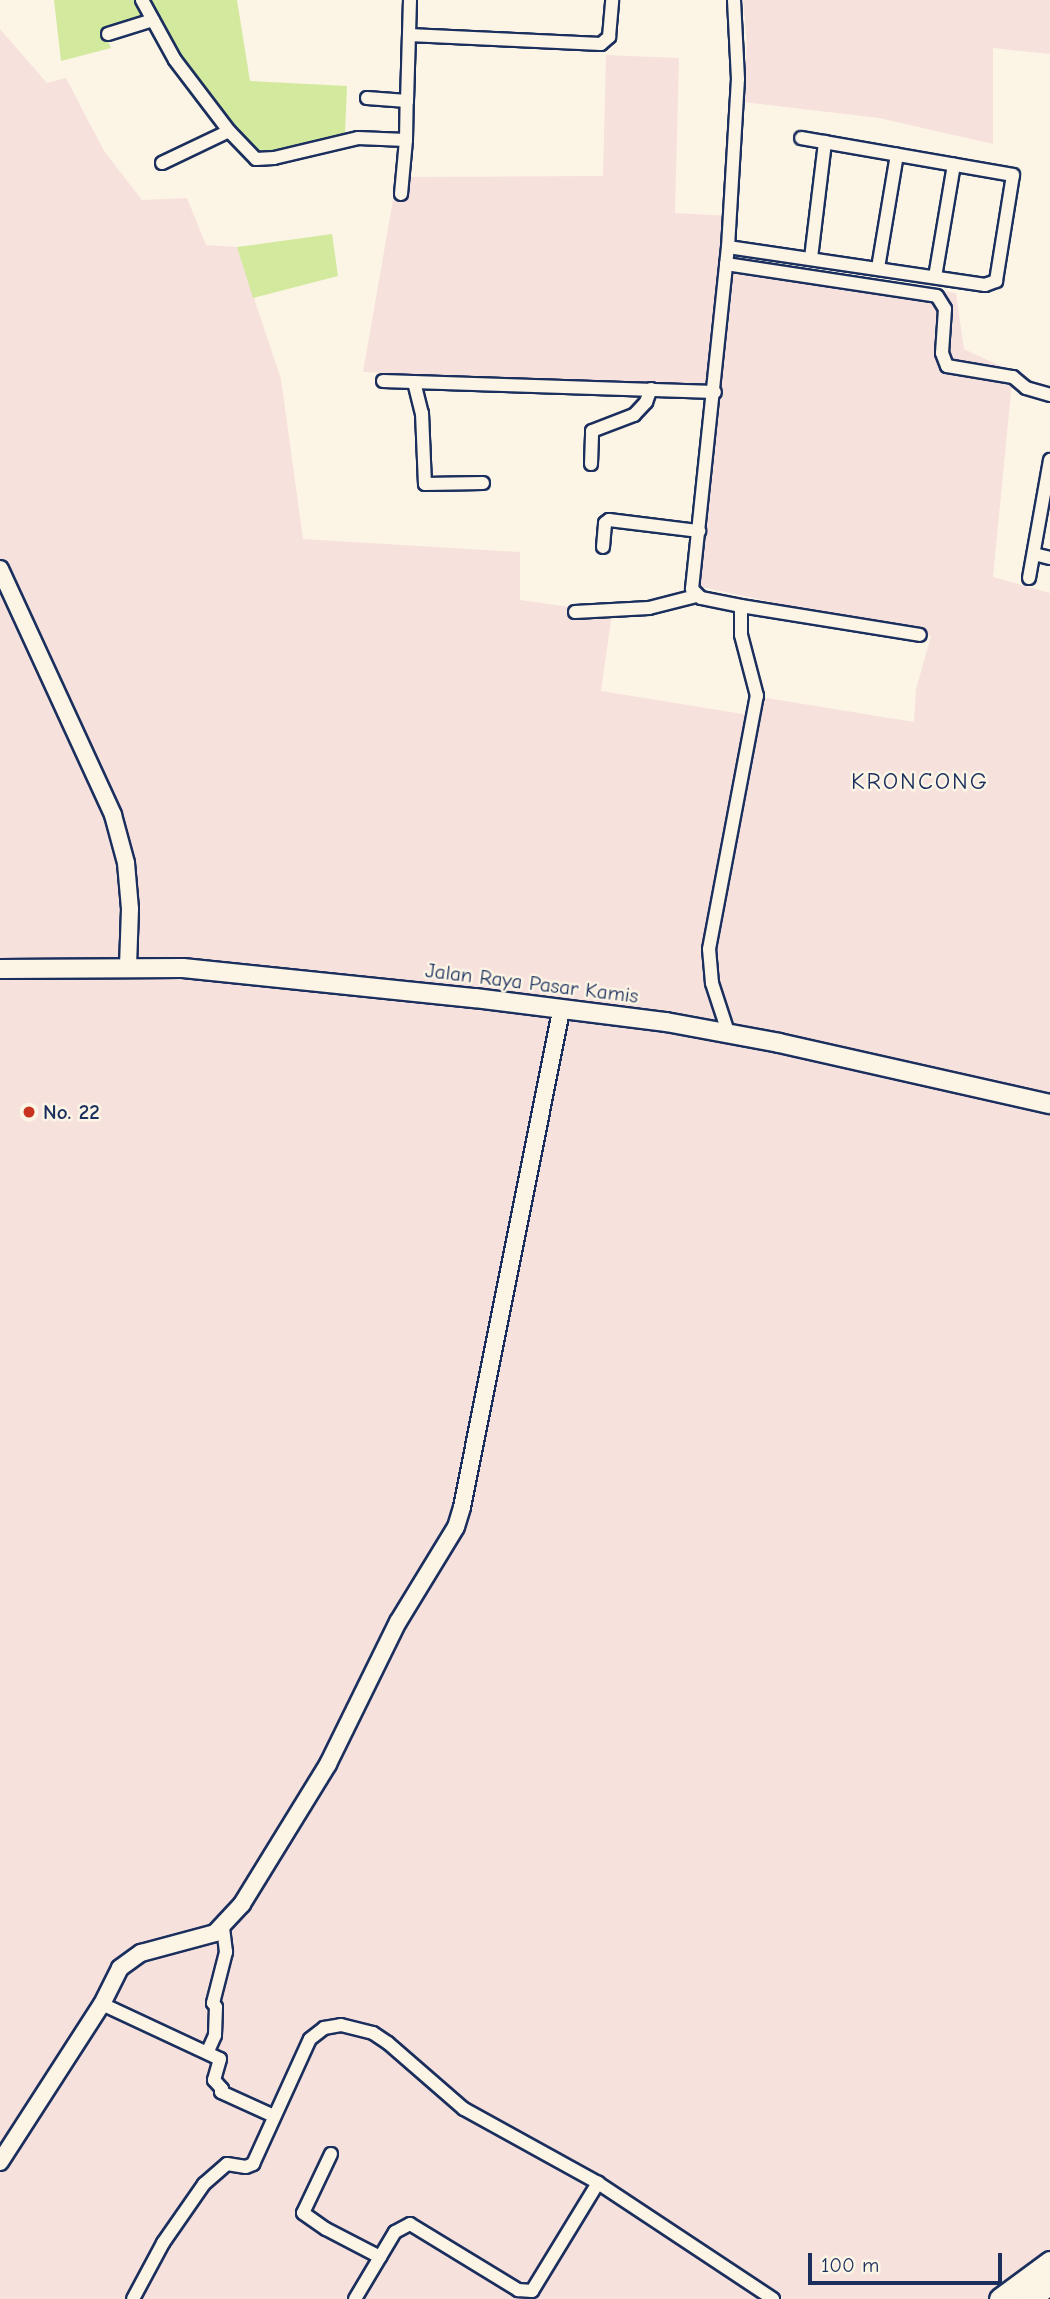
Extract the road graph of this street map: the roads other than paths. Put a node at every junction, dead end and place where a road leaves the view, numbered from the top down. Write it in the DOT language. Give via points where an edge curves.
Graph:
graph roads {
  1 [pos="142,0"];
  2 [pos="410,0"];
  3 [pos="612,0"];
  4 [pos="734,0"];
  5 [pos="153,19"];
  6 [pos="108,34"];
  7 [pos="410,35"];
  8 [pos="367,98"];
  9 [pos="407,101"];
  10 [pos="229,131"];
  11 [pos="801,138"];
  12 [pos="406,140"];
  13 [pos="825,142"];
  14 [pos="897,155"];
  15 [pos="162,163"];
  16 [pos="954,165"];
  17 [pos="401,194"];
  18 [pos="728,247"];
  19 [pos="811,258"];
  20 [pos="726,264"];
  21 [pos="878,268"];
  22 [pos="935,277"];
  23 [pos="383,381"];
  24 [pos="414,382"];
  25 [pos="651,389"];
  26 [pos="715,391"];
  27 [pos="1050,395"];
  28 [pos="1050,460"];
  29 [pos="591,464"];
  30 [pos="483,483"];
  31 [pos="699,531"];
  32 [pos="603,547"];
  33 [pos="1034,554"];
  34 [pos="1050,558"];
  35 [pos="0,569"];
  36 [pos="1029,578"];
  37 [pos="696,596"];
  38 [pos="741,606"];
  39 [pos="575,612"];
  40 [pos="919,635"];
  41 [pos="128,966"];
  42 [pos="0,970"];
  43 [pos="561,1011"];
  44 [pos="728,1032"];
  45 [pos="1050,1104"];
  46 [pos="223,1926"];
  47 [pos="102,2004"];
  48 [pos="208,2051"];
  49 [pos="274,2116"];
  50 [pos="331,2154"];
  51 [pos="0,2162"];
  52 [pos="598,2183"];
  53 [pos="380,2258"];
  54 [pos="1050,2262"];
  55 [pos="1050,2283"];
  56 [pos="133,2299"];
  57 [pos="355,2299"];
  58 [pos="773,2299"];
  59 [pos="1000,2299"];
  60 [pos="1029,2299"];
  1 -- 5 [label="street"];
  2 -- 7 [label="street"];
  3 -- 7 [label="street" via="609,37 601,44"];
  4 -- 18 [label="street" via="738,79"];
  5 -- 6 [label="street"];
  5 -- 10 [label="street" via="175,60"];
  7 -- 9 [label="street"];
  8 -- 9 [label="street"];
  9 -- 12 [label="street"];
  10 -- 12 [label="street" via="252,157 264,160 358,138"];
  10 -- 15 [label="street"];
  11 -- 13 [label="street"];
  12 -- 17 [label="street"];
  13 -- 14 [label="street"];
  13 -- 19 [label="street"];
  14 -- 16 [label="street"];
  14 -- 21 [label="street"];
  16 -- 22 [label="street"];
  16 -- 22 [label="street" via="1013,175 999,276 990,285"];
  18 -- 19 [label="street"];
  18 -- 20 [label="street"];
  19 -- 21 [label="street"];
  20 -- 26 [label="street"];
  20 -- 27 [label="street" via="937,296 944,309 947,366 1013,377 1026,388"];
  21 -- 22 [label="street"];
  23 -- 24 [label="street"];
  24 -- 25 [label="street"];
  24 -- 30 [label="street" via="422,413 425,484"];
  25 -- 26 [label="street"];
  25 -- 29 [label="street" via="634,415 592,431"];
  26 -- 31 [label="street"];
  28 -- 33 [label="street"];
  31 -- 32 [label="street" via="609,520"];
  31 -- 37 [label="street" via="692,584"];
  33 -- 34 [label="street"];
  33 -- 36 [label="street"];
  35 -- 41 [label="street" via="113,815 126,863"];
  37 -- 38 [label="street"];
  37 -- 39 [label="street" via="649,608"];
  38 -- 40 [label="street"];
  38 -- 44 [label="street" via="741,635 757,705 709,948 712,983"];
  41 -- 42 [label="main road, Jalan Raya Pasar Kamis"];
  41 -- 43 [label="main road, Jalan Raya Pasar Kamis" via="475,998"];
  43 -- 44 [label="main road, Jalan Raya Pasar Kamis"];
  43 -- 46 [label="street" via="456,1527 398,1622 290,1830"];
  44 -- 45 [label="main road, Jalan Raya Pasar Kamis"];
  46 -- 47 [label="street" via="201,1938 130,1960 120,1968"];
  46 -- 48 [label="street" via="226,1952 212,2003 216,2007 215,2035"];
  47 -- 48 [label="street"];
  47 -- 51 [label="street"];
  48 -- 49 [label="street" via="220,2059 214,2080 221,2092"];
  49 -- 52 [label="street" via="310,2039 324,2028 355,2027 388,2043 450,2098 491,2126"];
  49 -- 56 [label="street" via="253,2164 227,2164 204,2184 163,2243"];
  50 -- 53 [label="street" via="303,2213"];
  52 -- 53 [label="street" via="531,2291 518,2290 413,2225 395,2232"];
  52 -- 58 [label="street"];
  53 -- 57 [label="street"];
  54 -- 59 [label="highway"];
  55 -- 60 [label="highway"];
}
